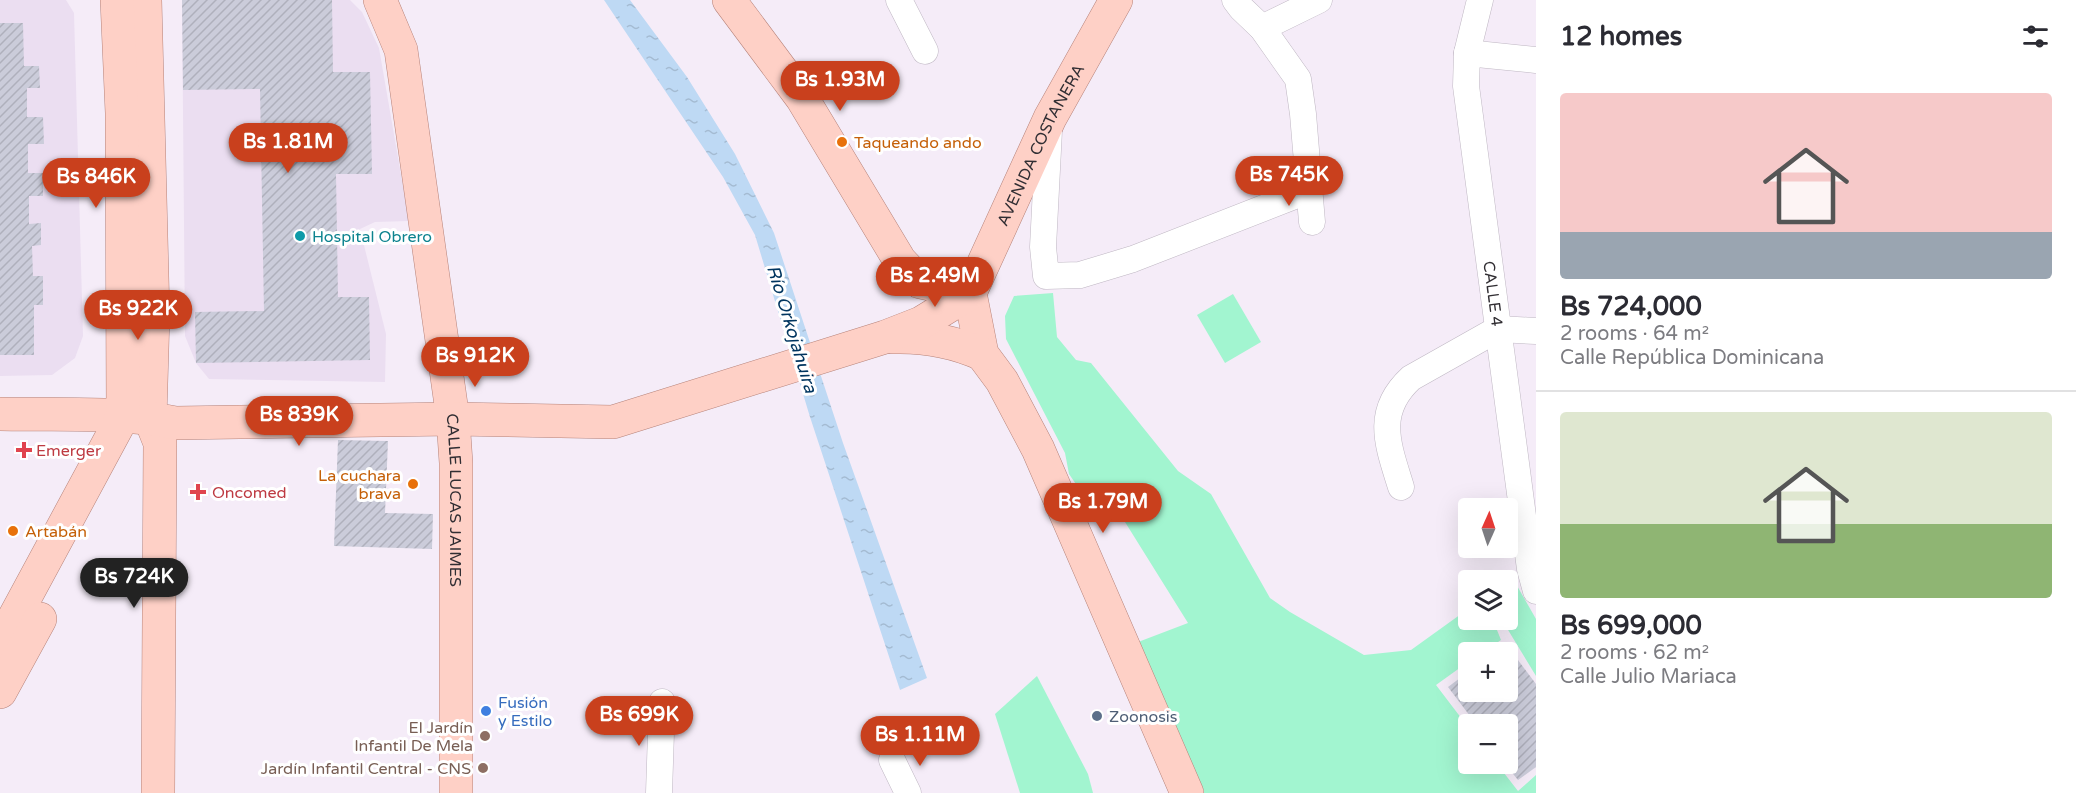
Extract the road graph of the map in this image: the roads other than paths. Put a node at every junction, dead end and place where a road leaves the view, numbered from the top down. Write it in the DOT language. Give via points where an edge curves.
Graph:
graph roads {
  1 [pos="117,0"];
  2 [pos="145,0"];
  3 [pos="380,0"];
  4 [pos="729,0"];
  5 [pos="899,0"];
  6 [pos="1116,0"];
  7 [pos="1235,0"];
  8 [pos="1318,0"];
  9 [pos="1480,0"];
  10 [pos="1262,28"];
  11 [pos="925,51"];
  12 [pos="1467,53"];
  13 [pos="1536,60"];
  14 [pos="135,112"];
  15 [pos="1050,118"];
  16 [pos="1310,190"];
  17 [pos="1312,222"];
  18 [pos="900,261"];
  19 [pos="970,293"];
  20 [pos="1498,329"];
  21 [pos="1536,331"];
  22 [pos="881,339"];
  23 [pos="982,354"];
  24 [pos="0,414"];
  25 [pos="137,417"];
  26 [pos="453,419"];
  27 [pos="1401,487"];
  28 [pos="1536,589"];
  29 [pos="33,609"];
  30 [pos="0,644"];
  31 [pos="0,692"];
  32 [pos="662,702"];
  33 [pos="892,760"];
  34 [pos="158,793"];
  35 [pos="456,793"];
  36 [pos="659,793"];
  37 [pos="908,793"];
  38 [pos="1187,793"];
  1 -- 14 [label="main road"];
  2 -- 14 [label="main road"];
  3 -- 26 [label="main road, CALLE LUCAS JAIMES" via="401,50"];
  4 -- 18 [label="main road" via="802,98"];
  5 -- 11 [label="street"];
  6 -- 15 [label="main road, AVENIDA COSTANERA"];
  7 -- 10 [label="street"];
  8 -- 10 [label="street"];
  9 -- 12 [label="street, CALLE 4"];
  10 -- 16 [label="street" via="1298,79"];
  12 -- 13 [label="street"];
  12 -- 20 [label="street, CALLE 4" via="1466,86"];
  14 -- 25 [label="main road"];
  15 -- 16 [label="street" via="1043,235 1046,276 1080,275 1133,259"];
  15 -- 19 [label="main road, AVENIDA COSTANERA"];
  16 -- 17 [label="street"];
  18 -- 19 [label="main road" via="920,282"];
  18 -- 22 [label="main road" via="911,298 905,316"];
  19 -- 22 [label="main road" via="921,324"];
  19 -- 23 [label="main road"];
  20 -- 21 [label="street"];
  20 -- 27 [label="street" via="1411,378 1399,389 1390,404 1387,443"];
  20 -- 28 [label="street, CALLE 4" via="1530,569"];
  22 -- 23 [label="main road" via="916,336"];
  22 -- 26 [label="main road" via="613,422"];
  23 -- 38 [label="main road" via="1002,381 1038,449"];
  24 -- 25 [label="main road"];
  25 -- 26 [label="main road" via="175,423"];
  25 -- 29 [label="main road"];
  25 -- 34 [label="main road" via="160,443"];
  26 -- 35 [label="main road, CALLE LUCAS JAIMES"];
  29 -- 30 [label="main road"];
  29 -- 31 [label="main road"];
  32 -- 36 [label="street"];
  33 -- 37 [label="street"];
}
